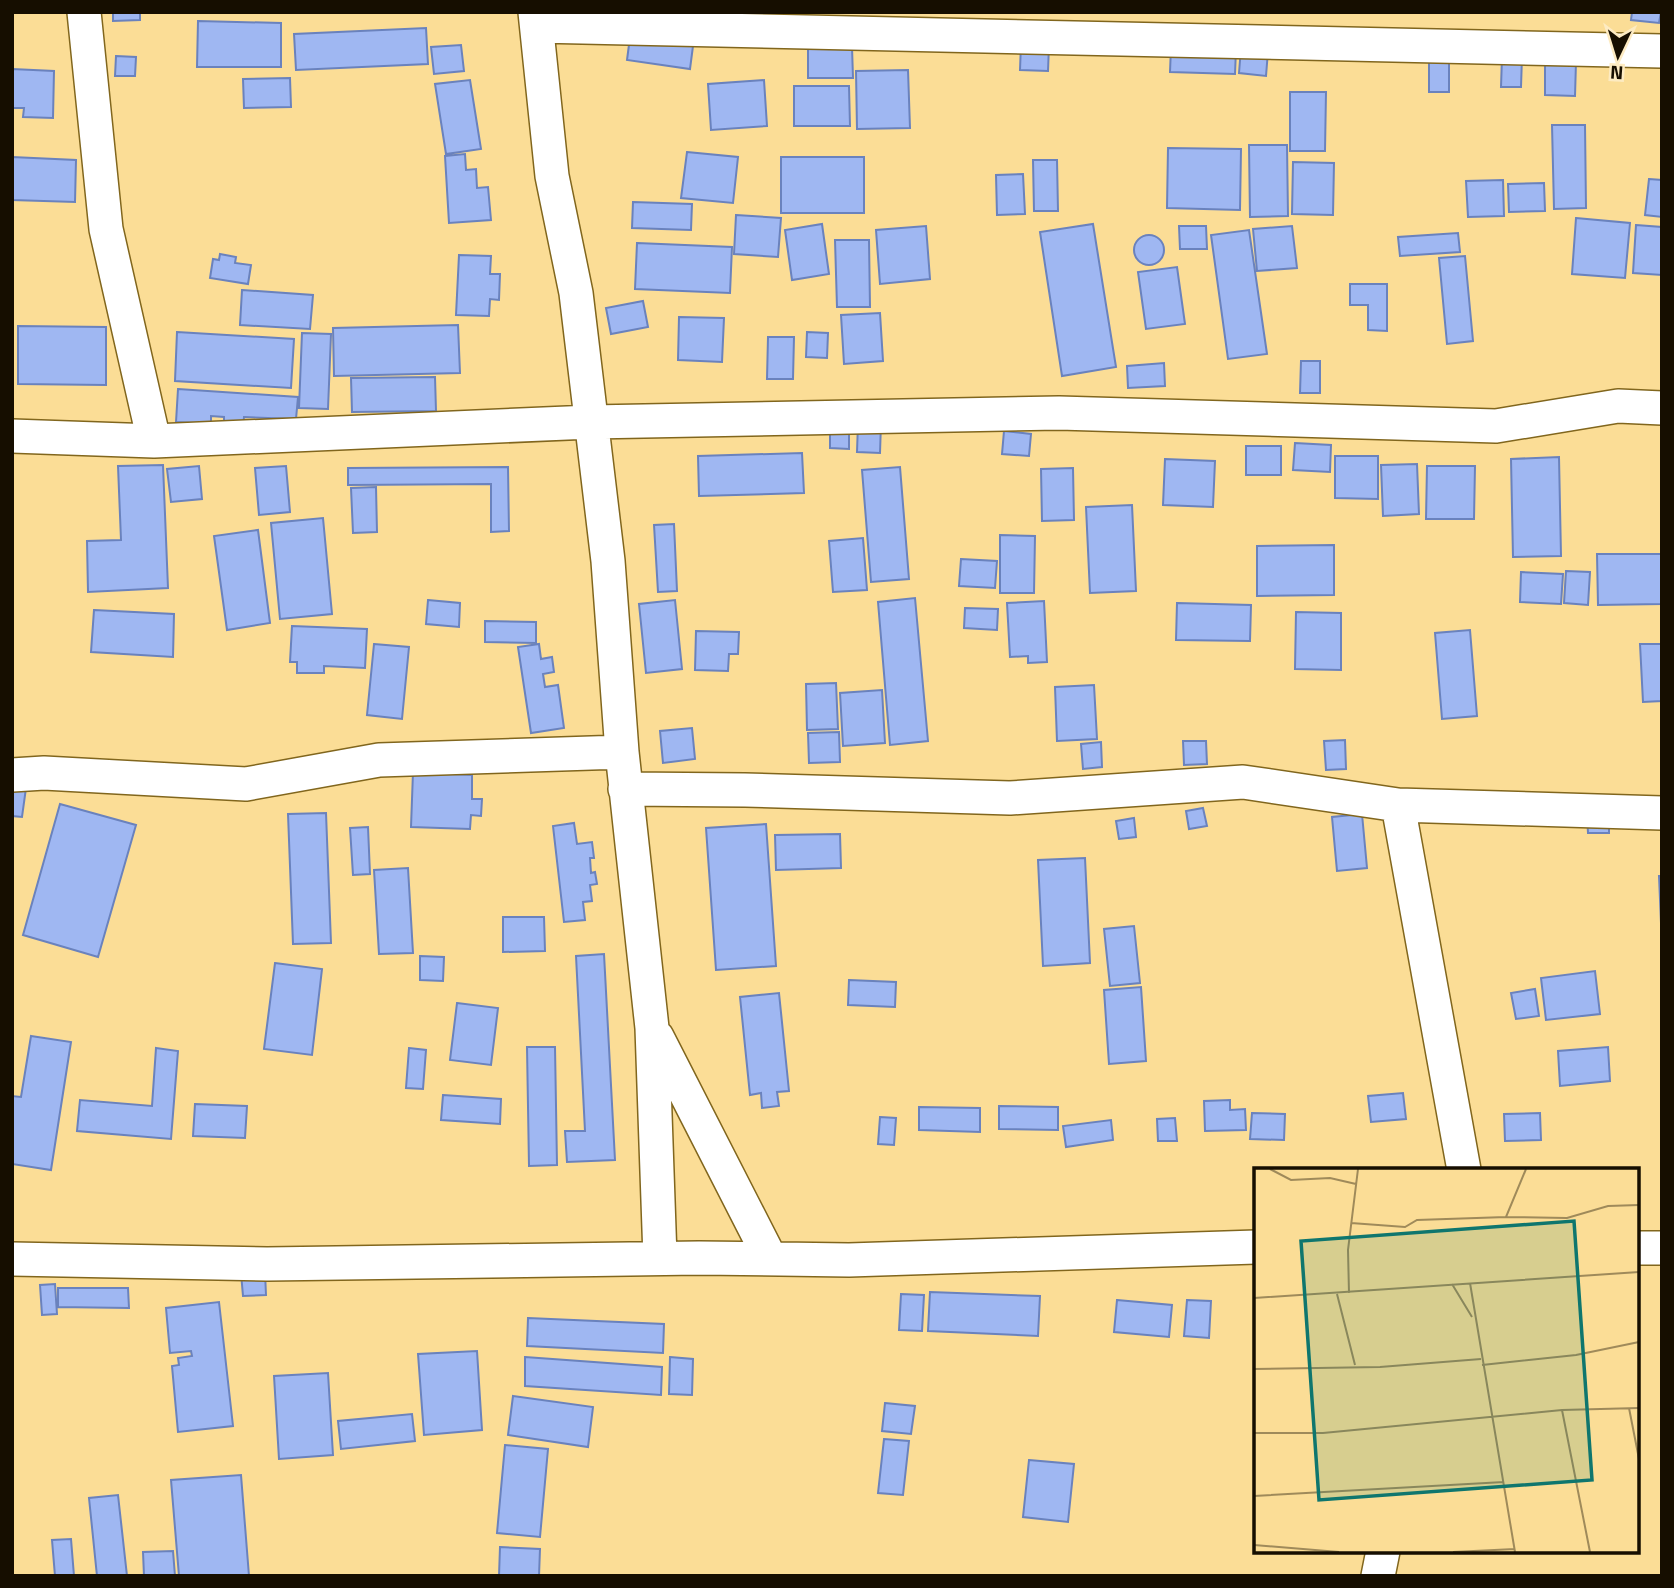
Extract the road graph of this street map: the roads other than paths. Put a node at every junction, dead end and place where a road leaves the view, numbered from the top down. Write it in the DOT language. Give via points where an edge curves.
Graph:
graph roads {
  1 [pos="84,12"];
  2 [pos="536,19"];
  3 [pos="1662,51"];
  4 [pos="1662,408"];
  5 [pos="592,422"];
  6 [pos="12,436"];
  7 [pos="154,441"];
  8 [pos="622,752"];
  9 [pos="12,775"];
  10 [pos="625,789"];
  11 [pos="1398,805"];
  12 [pos="1662,813"];
  13 [pos="652,1028"];
  14 [pos="1464,1168"];
  15 [pos="1254,1247"];
  16 [pos="1639,1248"];
  17 [pos="1662,1248"];
  18 [pos="660,1258"];
  19 [pos="770,1258"];
  20 [pos="12,1259"];
  21 [pos="1383,1553"];
  22 [pos="1378,1576"];
  1 -- 7 [label="street" via="106,229"];
  2 -- 3 [label="street"];
  2 -- 5 [label="street" via="552,176 576,293"];
  4 -- 5 [label="street" via="1618,406 1496,426 1059,413"];
  5 -- 7 [label="street"];
  5 -- 8 [label="street"];
  6 -- 7 [label="street"];
  8 -- 9 [label="street" via="379,760 246,784"];
  8 -- 10 [label="street"];
  10 -- 11 [label="street" via="1010,797 1243,782"];
  10 -- 13 [label="street"];
  11 -- 12 [label="street"];
  11 -- 14 [label="street"];
  13 -- 18 [label="street"];
  13 -- 19 [label="street"];
  15 -- 19 [label="street" via="849,1260"];
  16 -- 17 [label="street"];
  18 -- 19 [label="street"];
  18 -- 20 [label="street" via="267,1264"];
  21 -- 22 [label="street"];
}
